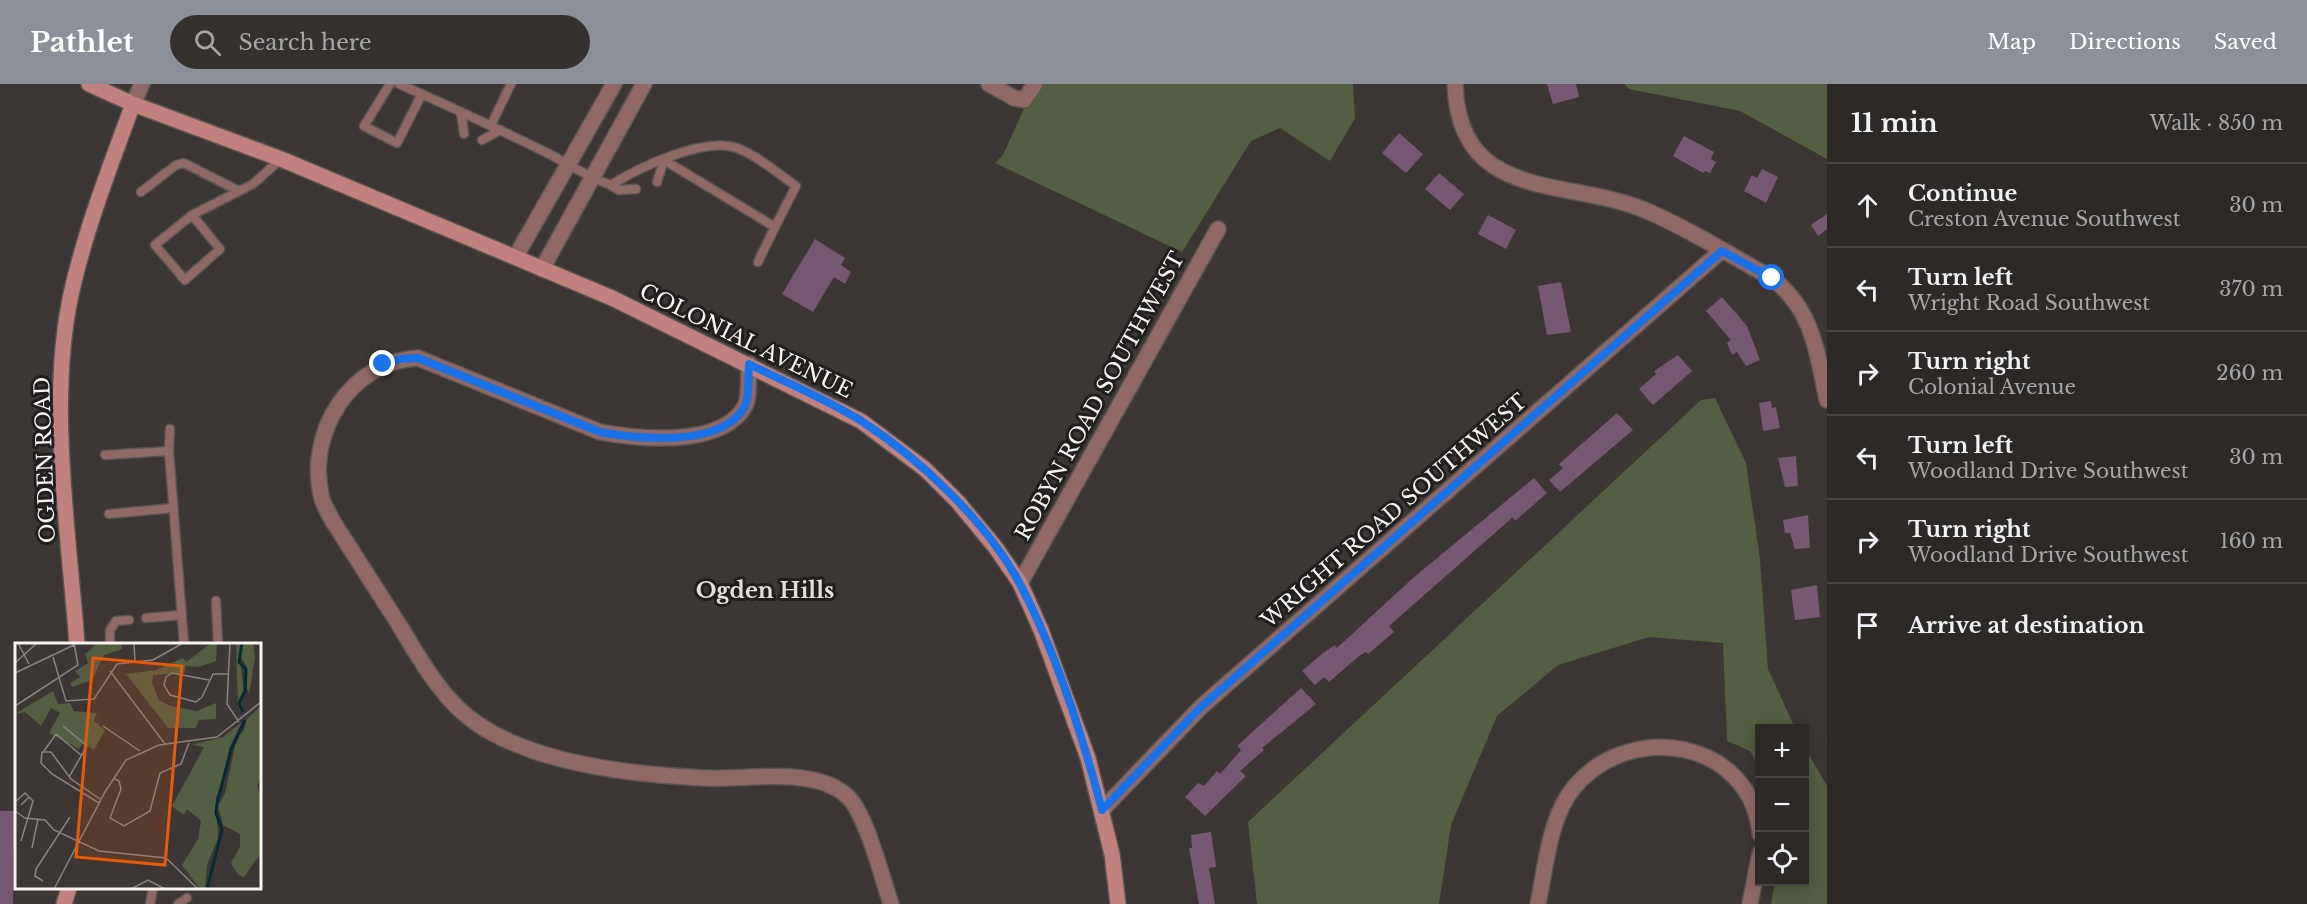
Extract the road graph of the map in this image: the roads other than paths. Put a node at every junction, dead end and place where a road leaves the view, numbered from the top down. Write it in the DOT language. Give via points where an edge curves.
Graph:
graph roads {
  1 [pos="89,84"];
  2 [pos="142,84"];
  3 [pos="390,84"];
  4 [pos="399,84"];
  5 [pos="511,84"];
  6 [pos="614,84"];
  7 [pos="644,84"];
  8 [pos="989,84"];
  9 [pos="1035,84"];
  10 [pos="1455,84"];
  11 [pos="422,94"];
  12 [pos="133,104"];
  13 [pos="461,112"];
  14 [pos="491,125"];
  15 [pos="501,130"];
  16 [pos="464,134"];
  17 [pos="482,140"];
  18 [pos="281,159"];
  19 [pos="664,160"];
  20 [pos="569,164"];
  21 [pos="593,179"];
  22 [pos="657,182"];
  23 [pos="611,185"];
  24 [pos="636,189"];
  25 [pos="239,191"];
  26 [pos="141,192"];
  27 [pos="192,215"];
  28 [pos="775,227"];
  29 [pos="1218,229"];
  30 [pos="1722,251"];
  31 [pos="516,256"];
  32 [pos="758,262"];
  33 [pos="542,269"];
  34 [pos="749,364"];
  35 [pos="1827,400"];
  36 [pos="170,429"];
  37 [pos="169,452"];
  38 [pos="105,455"];
  39 [pos="172,508"];
  40 [pos="109,514"];
  41 [pos="1020,583"];
  42 [pos="216,602"];
  43 [pos="182,615"];
  44 [pos="146,618"];
  45 [pos="129,620"];
  46 [pos="77,643"];
  47 [pos="110,643"];
  48 [pos="184,643"];
  49 [pos="218,643"];
  50 [pos="1102,810"];
  51 [pos="1760,832"];
  52 [pos="1755,878"];
  53 [pos="69,889"];
  54 [pos="153,889"];
  55 [pos="187,898"];
  56 [pos="64,904"];
  57 [pos="150,904"];
  58 [pos="178,904"];
  59 [pos="891,904"];
  60 [pos="1118,904"];
  61 [pos="1538,904"];
  62 [pos="1750,904"];
  1 -- 12 [label="main road, COLONIAL AVENUE"];
  2 -- 12 [label="street"];
  3 -- 11 [label="lane" via="364,126 397,143"];
  4 -- 11 [label="lane"];
  5 -- 14 [label="lane"];
  6 -- 20 [label="street"];
  7 -- 21 [label="street"];
  8 -- 9 [label="street" via="1023,100"];
  10 -- 30 [label="street" via="1459,120 1478,153 1494,168 1534,184 1649,211"];
  11 -- 13 [label="lane"];
  12 -- 18 [label="main road, COLONIAL AVENUE"];
  12 -- 46 [label="main road, OGDEN ROAD" via="72,290 64,346 60,411"];
  13 -- 14 [label="lane"];
  13 -- 16 [label="lane"];
  14 -- 15 [label="lane"];
  15 -- 17 [label="lane"];
  15 -- 20 [label="lane"];
  18 -- 25 [label="lane"];
  18 -- 31 [label="main road, COLONIAL AVENUE"];
  19 -- 22 [label="lane"];
  19 -- 23 [label="lane" via="633,171"];
  19 -- 28 [label="lane"];
  19 -- 28 [label="lane" via="721,145 739,148 796,186"];
  20 -- 21 [label="lane"];
  20 -- 31 [label="street"];
  21 -- 23 [label="lane"];
  21 -- 33 [label="street"];
  23 -- 24 [label="lane" via="619,190"];
  25 -- 26 [label="lane" via="183,163"];
  25 -- 27 [label="lane"];
  27 -- 27 [label="lane" via="155,245 185,280 220,249"];
  28 -- 32 [label="lane"];
  29 -- 41 [label="street, ROBYN ROAD SOUTHWEST"];
  30 -- 35 [label="street" via="1772,278 1799,304 1808,321"];
  30 -- 50 [label="street, WRIGHT ROAD SOUTHWEST" via="1201,707"];
  31 -- 33 [label="main road, COLONIAL AVENUE"];
  33 -- 34 [label="main road, COLONIAL AVENUE"];
  34 -- 41 [label="main road, COLONIAL AVENUE" via="861,422 925,469 958,502"];
  34 -- 59 [label="street" via="746,405 732,420 700,434 631,438 600,432 418,358 383,364 357,381 334,410 323,436 322,499 434,680 472,720 519,747 549,757 650,774 804,778 830,784 848,796 866,827"];
  36 -- 37 [label="lane"];
  37 -- 38 [label="lane"];
  37 -- 39 [label="lane"];
  39 -- 40 [label="lane"];
  39 -- 43 [label="lane"];
  41 -- 50 [label="main road, COLONIAL AVENUE" via="1060,679"];
  42 -- 49 [label="lane"];
  43 -- 44 [label="lane"];
  43 -- 48 [label="lane"];
  45 -- 47 [label="lane" via="116,621 110,630"];
  50 -- 60 [label="main road, COLONIAL AVENUE"];
  51 -- 61 [label="street" via="1754,806 1731,772 1697,753 1658,747 1638,749 1605,761 1586,774 1565,800 1557,818"];
  52 -- 62 [label="street"];
  53 -- 56 [label="main road"];
  54 -- 57 [label="lane"];
  55 -- 58 [label="lane"];
}
